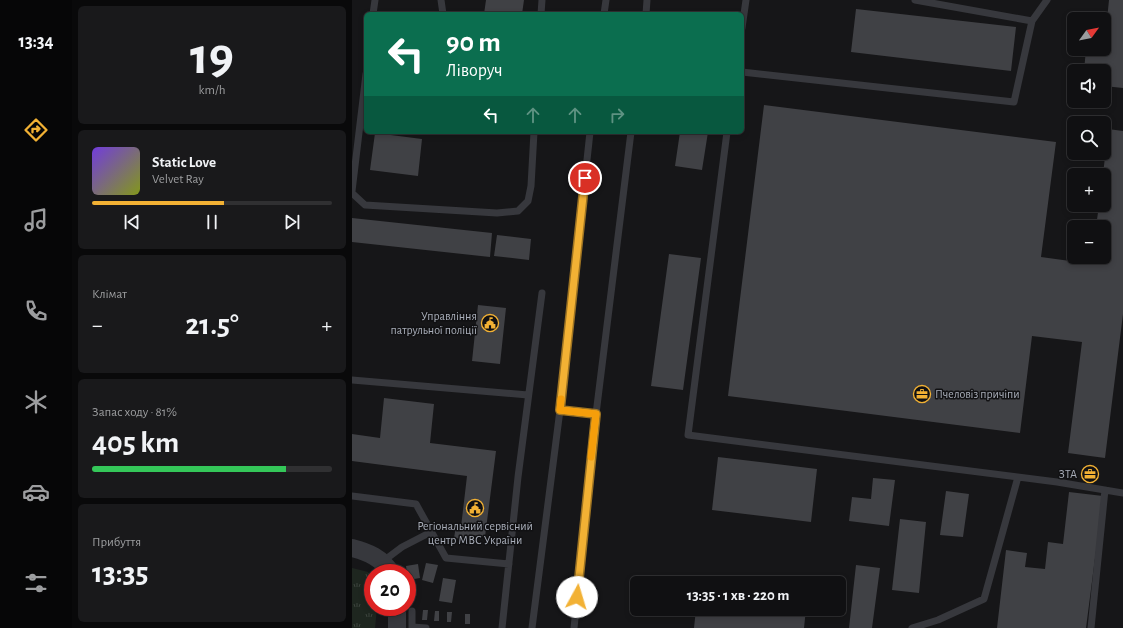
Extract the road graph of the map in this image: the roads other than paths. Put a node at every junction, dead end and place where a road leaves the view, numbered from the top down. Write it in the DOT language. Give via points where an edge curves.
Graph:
graph roads {
  1 [pos="375,0"];
  2 [pos="441,0"];
  3 [pos="542,0"];
  4 [pos="606,0"];
  5 [pos="648,0"];
  6 [pos="746,0"];
  7 [pos="915,0"];
  8 [pos="1047,0"];
  9 [pos="373,12"];
  10 [pos="443,12"];
  11 [pos="541,12"];
  12 [pos="604,12"];
  13 [pos="646,12"];
  14 [pos="744,14"];
  15 [pos="1032,21"];
  16 [pos="744,72"];
  17 [pos="364,91"];
  18 [pos="534,134"];
  19 [pos="590,134"];
  20 [pos="631,134"];
  21 [pos="727,134"];
  22 [pos="352,192"];
  23 [pos="542,294"];
  24 [pos="352,380"];
  25 [pos="528,395"];
  26 [pos="560,410"];
  27 [pos="596,414"];
  28 [pos="1018,477"];
  29 [pos="1105,490"];
  30 [pos="1123,492"];
  31 [pos="352,496"];
  32 [pos="432,532"];
  33 [pos="352,548"];
  34 [pos="382,564"];
  35 [pos="389,564"];
  36 [pos="509,564"];
  37 [pos="401,616"];
  38 [pos="407,616"];
  39 [pos="397,628"];
  40 [pos="426,628"];
  41 [pos="502,628"];
  42 [pos="532,628"];
  43 [pos="574,628"];
  44 [pos="912,628"];
  45 [pos="1091,628"];
  1 -- 9 [label="lane"];
  2 -- 10 [label="lane"];
  3 -- 11 [label="lane"];
  4 -- 12 [label="lane"];
  5 -- 13 [label="lane"];
  6 -- 14 [label="lane"];
  7 -- 15 [label="lane"];
  8 -- 15 [label="lane"];
  15 -- 16 [label="lane" via="1014,102"];
  17 -- 22 [label="lane"];
  18 -- 22 [label="lane" via="528,201 518,211 497,213 365,205"];
  19 -- 26 [label="lane"];
  20 -- 27 [label="lane"];
  21 -- 28 [label="lane" via="688,435"];
  23 -- 25 [label="lane"];
  24 -- 25 [label="lane"];
  25 -- 36 [label="lane"];
  26 -- 27 [label="lane"];
  26 -- 42 [label="lane"];
  27 -- 43 [label="lane"];
  28 -- 29 [label="lane"];
  28 -- 44 [label="lane" via="984,599 938,620"];
  29 -- 30 [label="lane"];
  29 -- 45 [label="lane"];
  31 -- 32 [label="lane" via="416,504"];
  32 -- 35 [label="lane" via="402,546"];
  32 -- 36 [label="lane" via="446,558"];
  33 -- 34 [label="street" via="368,552"];
  36 -- 41 [label="lane"];
  37 -- 39 [label="street"];
  38 -- 40 [label="lane" via="412,627"];
}
